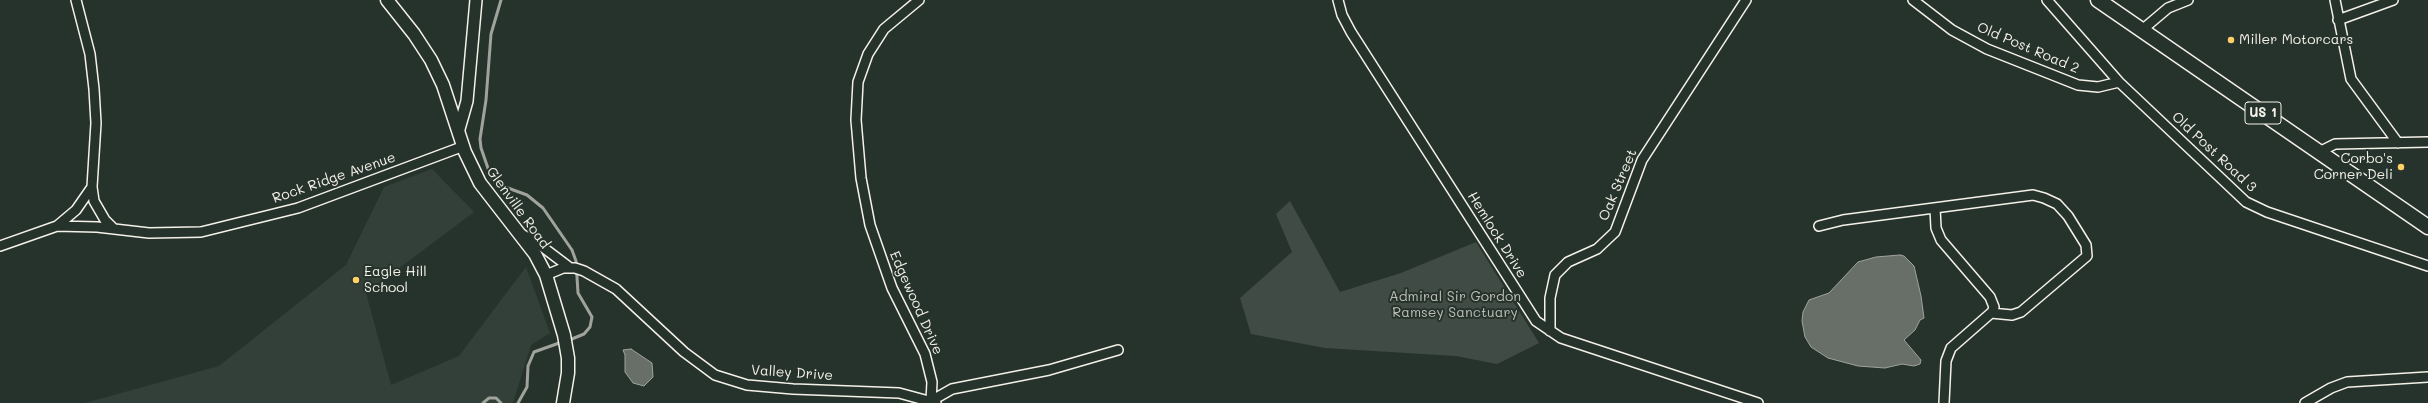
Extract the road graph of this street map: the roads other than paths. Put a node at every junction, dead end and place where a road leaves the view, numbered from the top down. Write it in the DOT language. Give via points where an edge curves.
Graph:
graph roads {
  1 [pos="76,0"];
  2 [pos="387,0"];
  3 [pos="476,0"];
  4 [pos="919,0"];
  5 [pos="1338,0"];
  6 [pos="1746,0"];
  7 [pos="1913,0"];
  8 [pos="2047,0"];
  9 [pos="2098,0"];
  10 [pos="2188,0"];
  11 [pos="2335,0"];
  12 [pos="2393,0"];
  13 [pos="2338,20"];
  14 [pos="2142,30"];
  15 [pos="2119,82"];
  16 [pos="459,130"];
  17 [pos="2428,142"];
  18 [pos="2398,143"];
  19 [pos="464,146"];
  20 [pos="2319,152"];
  21 [pos="92,187"];
  22 [pos="1935,208"];
  23 [pos="57,226"];
  24 [pos="1819,226"];
  25 [pos="2428,227"];
  26 [pos="113,228"];
  27 [pos="520,234"];
  28 [pos="0,246"];
  29 [pos="2428,266"];
  30 [pos="576,269"];
  31 [pos="546,275"];
  32 [pos="1992,313"];
  33 [pos="1550,331"];
  34 [pos="1118,350"];
  35 [pos="2428,377"];
  36 [pos="934,402"];
  37 [pos="562,403"];
  38 [pos="1758,403"];
  39 [pos="1944,403"];
  40 [pos="2305,403"];
  1 -- 21 [label="street" via="90,54 94,89 96,123"];
  2 -- 16 [label="main road, Glenville Road" via="431,60 443,84"];
  3 -- 16 [label="street" via="467,101"];
  4 -- 36 [label="street, Edgewood Drive" via="884,29 868,54 858,82 856,120 861,178 869,223 892,288 925,354"];
  5 -- 33 [label="street, Hemlock Drive" via="1351,32 1526,306 1536,321"];
  6 -- 33 [label="street, Oak Street" via="1642,160 1615,232 1597,249 1568,262 1555,275 1550,298"];
  7 -- 15 [label="street, Old Post Road 2" via="1952,30 1988,49 2078,84 2098,87"];
  8 -- 15 [label="street, Old Post Road 3"];
  9 -- 14 [label="main road, US 1"];
  10 -- 14 [label="street" via="2168,8"];
  11 -- 13 [label="street"];
  12 -- 13 [label="street"];
  13 -- 18 [label="street" via="2351,79"];
  14 -- 20 [label="main road, US 1"];
  15 -- 29 [label="street, Old Post Road 3" via="2246,202 2267,212"];
  16 -- 19 [label="main road, Glenville Road"];
  17 -- 18 [label="street"];
  18 -- 20 [label="street" via="2335,144"];
  19 -- 26 [label="street, Rock Ridge Avenue" via="298,208 257,219 201,232 148,233"];
  19 -- 27 [label="main road, Glenville Road" via="480,183"];
  20 -- 25 [label="main road, US 1"];
  21 -- 23 [label="street" via="76,210"];
  21 -- 26 [label="street" via="94,201"];
  22 -- 24 [label="street" via="1843,220"];
  22 -- 32 [label="street" via="1936,228 1942,240 1990,297 1994,306"];
  22 -- 32 [label="street" via="2033,195 2064,209 2086,245 2087,256 2083,261 2021,312 2012,315"];
  23 -- 26 [label="street, Rock Ridge Avenue"];
  23 -- 28 [label="street, Rock Ridge Avenue"];
  27 -- 30 [label="street, Valley Drive"];
  27 -- 31 [label="main road, Glenville Road"];
  30 -- 31 [label="street"];
  30 -- 36 [label="street, Valley Drive" via="616,289 679,347 715,375 747,385 899,393"];
  31 -- 37 [label="main road, Glenville Road" via="567,349 568,373"];
  32 -- 39 [label="street" via="1951,348 1946,361"];
  33 -- 38 [label="street, Hemlock Drive" via="1561,338"];
  34 -- 36 [label="street" via="1049,370 952,389"];
  35 -- 40 [label="street" via="2347,382"];
}
